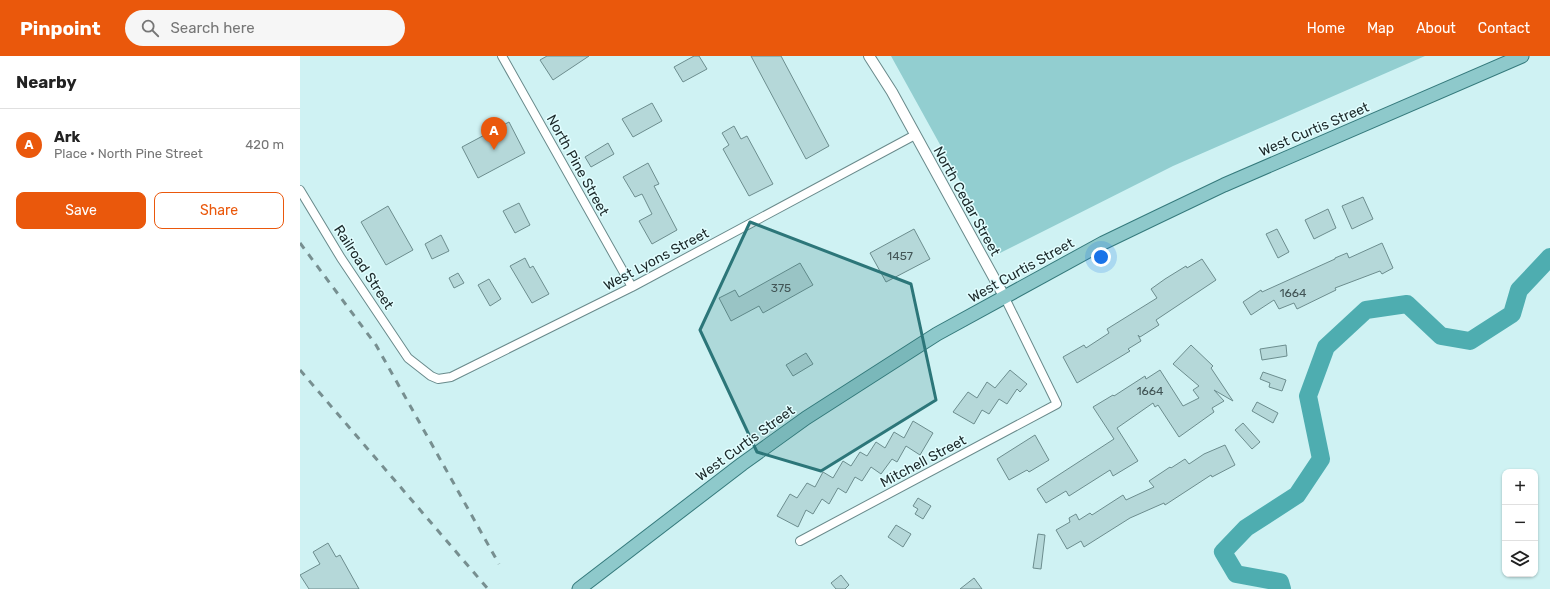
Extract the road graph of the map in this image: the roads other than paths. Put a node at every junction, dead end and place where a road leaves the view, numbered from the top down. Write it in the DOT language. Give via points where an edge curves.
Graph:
graph roads {
  1 [pos="502,56"];
  2 [pos="869,56"];
  3 [pos="1522,56"];
  4 [pos="915,135"];
  5 [pos="300,190"];
  6 [pos="632,287"];
  7 [pos="1005,298"];
  8 [pos="408,358"];
  9 [pos="1058,404"];
  10 [pos="800,541"];
  11 [pos="579,589"];
  1 -- 6 [label="street, North Pine Street"];
  2 -- 4 [label="street, North Cedar Street"];
  3 -- 7 [label="main road, West Curtis Street" via="1224,185 1103,243"];
  4 -- 6 [label="street, West Lyons Street"];
  4 -- 7 [label="street, North Cedar Street"];
  5 -- 8 [label="street, Railroad Street" via="341,258"];
  6 -- 8 [label="street, West Lyons Street" via="452,377 438,379 431,376"];
  7 -- 9 [label="street, North Cedar Street"];
  7 -- 11 [label="main road, West Curtis Street" via="937,334 806,418"];
  9 -- 10 [label="street, Mitchell Street"];
}
